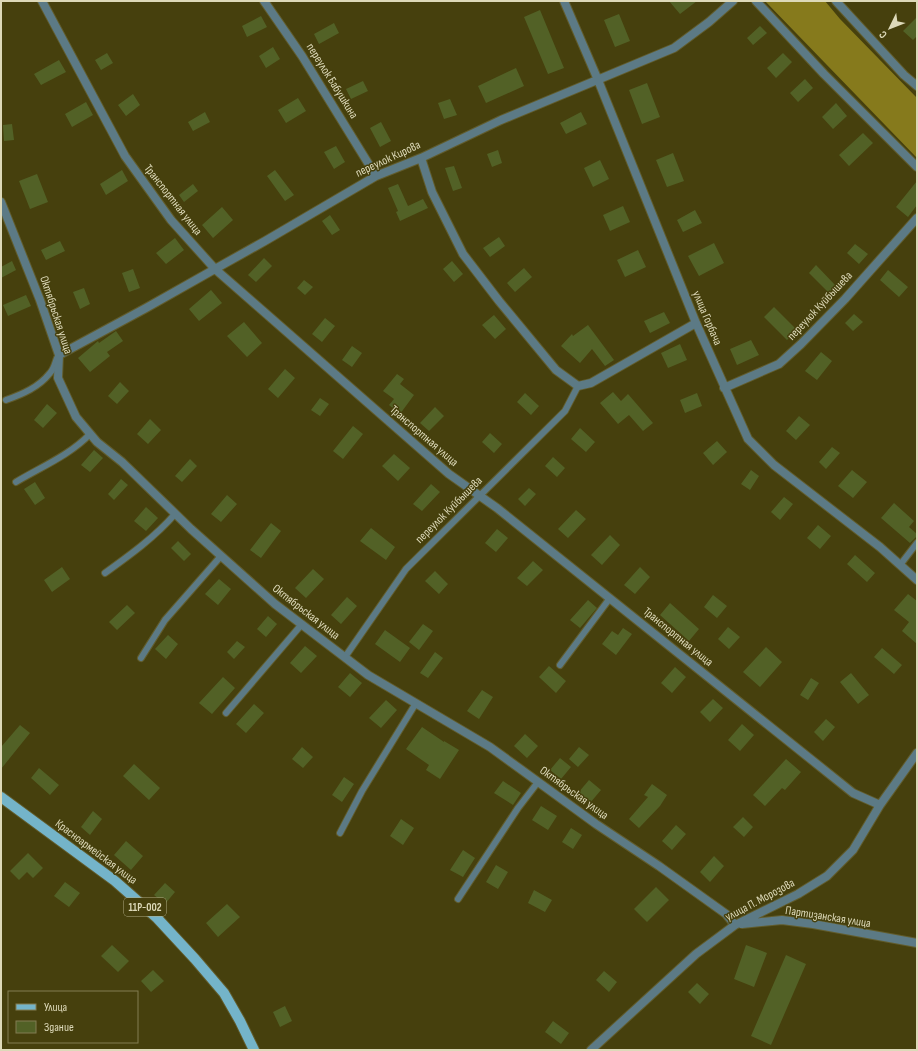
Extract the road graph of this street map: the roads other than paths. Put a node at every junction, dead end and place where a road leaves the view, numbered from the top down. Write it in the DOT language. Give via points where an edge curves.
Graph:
graph roads {
  1 [pos="42,1"];
  2 [pos="264,1"];
  3 [pos="564,1"];
  4 [pos="733,1"];
  5 [pos="756,1"];
  6 [pos="836,1"];
  7 [pos="598,80"];
  8 [pos="917,86"];
  9 [pos="421,158"];
  10 [pos="917,168"];
  11 [pos="376,176"];
  12 [pos="1,202"];
  13 [pos="917,218"];
  14 [pos="215,269"];
  15 [pos="696,323"];
  16 [pos="59,355"];
  17 [pos="578,386"];
  18 [pos="724,388"];
  19 [pos="6,400"];
  20 [pos="90,434"];
  21 [pos="16,482"];
  22 [pos="480,496"];
  23 [pos="176,514"];
  24 [pos="917,542"];
  25 [pos="220,556"];
  26 [pos="900,565"];
  27 [pos="105,573"];
  28 [pos="917,580"];
  29 [pos="610,598"];
  30 [pos="302,624"];
  31 [pos="344,657"];
  32 [pos="141,658"];
  33 [pos="560,665"];
  34 [pos="416,703"];
  35 [pos="226,713"];
  36 [pos="917,753"];
  37 [pos="538,782"];
  38 [pos="1,797"];
  39 [pos="880,806"];
  40 [pos="340,833"];
  41 [pos="458,899"];
  42 [pos="735,925"];
  43 [pos="917,943"];
  44 [pos="254,1050"];
  45 [pos="591,1050"];
  1 -- 14 [label="street, Транспортная улица" via="125,156 171,220"];
  2 -- 11 [label="street, переулок Бабушкина" via="302,56"];
  3 -- 7 [label="street, улица Горбача"];
  4 -- 7 [label="street, переулок Кирова" via="674,48"];
  5 -- 10 [label="street"];
  6 -- 8 [label="street"];
  7 -- 9 [label="street, переулок Кирова" via="501,120"];
  7 -- 15 [label="street, улица Горбача"];
  9 -- 11 [label="street, переулок Кирова"];
  9 -- 17 [label="street" via="432,192 463,254 556,370"];
  11 -- 14 [label="street, переулок Кирова"];
  12 -- 16 [label="street, Октябрьская улица"];
  13 -- 18 [label="street, переулок Куйбышева" via="802,344 779,364"];
  14 -- 16 [label="street, переулок Кирова"];
  14 -- 22 [label="street, Транспортная улица" via="449,474"];
  15 -- 17 [label="street" via="591,383"];
  15 -- 18 [label="street, улица Горбача"];
  16 -- 19 [label="lane" via="51,373 28,392"];
  16 -- 20 [label="street, Октябрьская улица" via="58,378 76,417"];
  17 -- 22 [label="lane, переулок Куйбышева" via="565,411"];
  18 -- 26 [label="street, улица Горбача" via="748,439 774,465"];
  20 -- 21 [label="lane" via="81,443"];
  20 -- 23 [label="street, Октябрьская улица"];
  22 -- 29 [label="street, Транспортная улица"];
  22 -- 31 [label="lane, переулок Куйбышева" via="406,569"];
  23 -- 25 [label="street, Октябрьская улица"];
  23 -- 27 [label="lane" via="164,527"];
  24 -- 26 [label="lane"];
  25 -- 30 [label="street, Октябрьская улица"];
  25 -- 32 [label="lane" via="165,620"];
  26 -- 28 [label="street, улица Горбача"];
  29 -- 33 [label="lane"];
  29 -- 39 [label="street, Транспортная улица" via="853,793"];
  30 -- 31 [label="street, Октябрьская улица"];
  30 -- 35 [label="lane"];
  31 -- 34 [label="street, Октябрьская улица" via="368,675"];
  34 -- 37 [label="street, Октябрьская улица" via="490,747"];
  34 -- 40 [label="lane" via="362,791"];
  36 -- 39 [label="street, улица П. Морозова"];
  37 -- 41 [label="lane"];
  37 -- 42 [label="street, Октябрьская улица" via="726,914"];
  38 -- 44 [label="main road, Красноармейская улица / 11Р-002" via="115,881 157,918 224,992"];
  39 -- 42 [label="street, улица П. Морозова" via="853,850 827,876 798,894"];
  42 -- 43 [label="street, Партизанская улица" via="782,920"];
  42 -- 45 [label="street, улица П. Морозова" via="696,954"];
}
